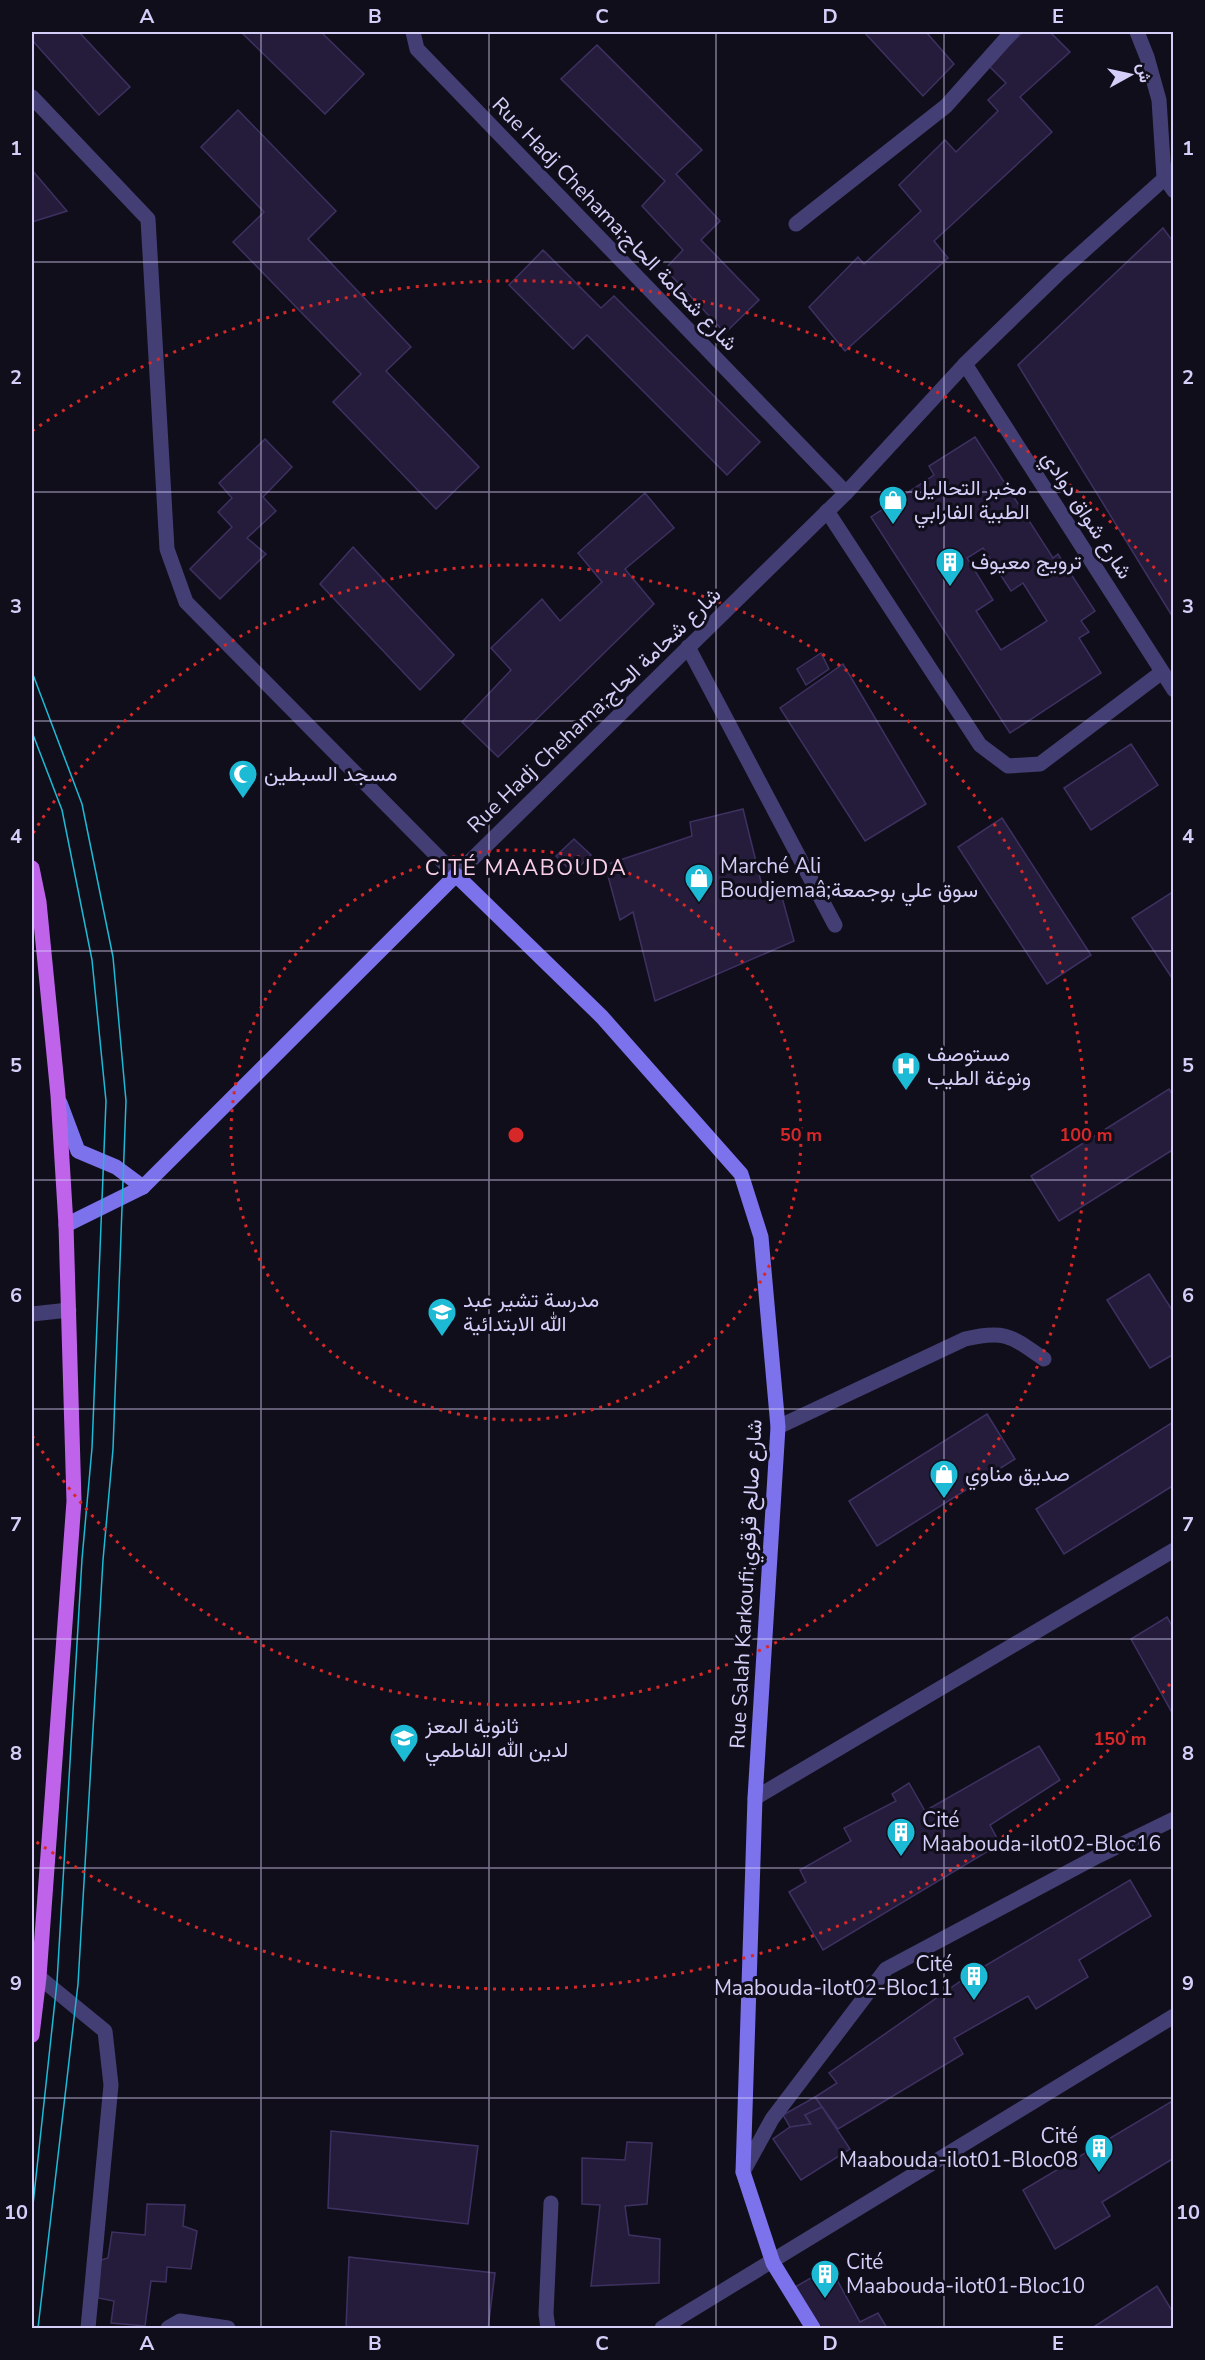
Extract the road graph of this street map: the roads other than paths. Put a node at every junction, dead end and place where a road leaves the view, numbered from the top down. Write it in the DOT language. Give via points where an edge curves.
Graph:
graph roads {
  1 [pos="413,32"];
  2 [pos="1012,32"];
  3 [pos="1137,32"];
  4 [pos="32,97"];
  5 [pos="1169,174"];
  6 [pos="1173,191"];
  7 [pos="796,224"];
  8 [pos="965,364"];
  9 [pos="846,493"];
  10 [pos="827,511"];
  11 [pos="688,647"];
  12 [pos="1162,672"];
  13 [pos="1173,690"];
  14 [pos="32,868"];
  15 [pos="456,875"];
  16 [pos="835,925"];
  17 [pos="58,1095"];
  18 [pos="143,1188"];
  19 [pos="66,1225"];
  20 [pos="69,1310"];
  21 [pos="32,1314"];
  22 [pos="1044,1359"];
  23 [pos="778,1427"];
  24 [pos="1173,1550"];
  25 [pos="755,1798"];
  26 [pos="1173,1819"];
  27 [pos="39,1977"];
  28 [pos="1173,2016"];
  29 [pos="32,2036"];
  30 [pos="743,2172"];
  31 [pos="551,2203"];
  32 [pos="772,2263"];
  33 [pos="88,2328"];
  34 [pos="168,2328"];
  35 [pos="228,2328"];
  36 [pos="548,2328"];
  37 [pos="662,2328"];
  38 [pos="813,2328"];
  1 -- 9 [label="street, Rue Hadj Chehama;شارع شحامة الحاج" via="417,49"];
  2 -- 7 [label="street" via="946,106"];
  3 -- 5 [label="street" via="1159,100"];
  4 -- 15 [label="street, Rue Salah Karkoufi;شارع صالح قرقوي" via="148,219 167,549 186,602"];
  5 -- 6 [label="street"];
  5 -- 8 [label="street, Rue Hadj Chehama;شارع شحامة الحاج"];
  8 -- 9 [label="street, Rue Hadj Chehama;شارع شحامة الحاج"];
  8 -- 12 [label="street, شارع شواق دوادي"];
  9 -- 10 [label="street, Rue Hadj Chehama;شارع شحامة الحاج"];
  10 -- 11 [label="street, Rue Hadj Chehama;شارع شحامة الحاج"];
  10 -- 12 [label="street" via="980,745 1008,766 1040,764"];
  11 -- 15 [label="street, Rue Hadj Chehama;شارع شحامة الحاج"];
  11 -- 16 [label="street"];
  12 -- 13 [label="street, شارع شواق دوادي"];
  14 -- 17 [label="main road" via="39,902"];
  15 -- 18 [label="street, Rue Hadj Chehama;شارع شحامة الحاج"];
  15 -- 23 [label="street, Rue Salah Karkoufi;شارع صالح قرقوي" via="602,1017 741,1174 761,1237"];
  17 -- 18 [label="street" via="78,1150 116,1167"];
  17 -- 19 [label="main road"];
  18 -- 19 [label="street, Rue Hadj Chehama;شارع شحامة الحاج"];
  19 -- 20 [label="main road"];
  20 -- 21 [label="street"];
  20 -- 27 [label="main road" via="74,1501"];
  22 -- 23 [label="street" via="1011,1336 965,1339"];
  23 -- 25 [label="street, Rue Salah Karkoufi;شارع صالح قرقوي"];
  24 -- 25 [label="street"];
  25 -- 30 [label="street, Rue Salah Karkoufi;شارع صالح قرقوي"];
  26 -- 30 [label="street" via="886,1969 772,2119"];
  27 -- 29 [label="main road"];
  27 -- 33 [label="street" via="105,2031 111,2085"];
  28 -- 32 [label="street"];
  30 -- 32 [label="street, Rue Salah Karkoufi;شارع صالح قرقوي"];
  31 -- 36 [label="street"];
  32 -- 37 [label="street"];
  32 -- 38 [label="street, Rue Salah Karkoufi;شارع صالح قرقوي"];
  34 -- 35 [label="street" via="180,2321"];
}
